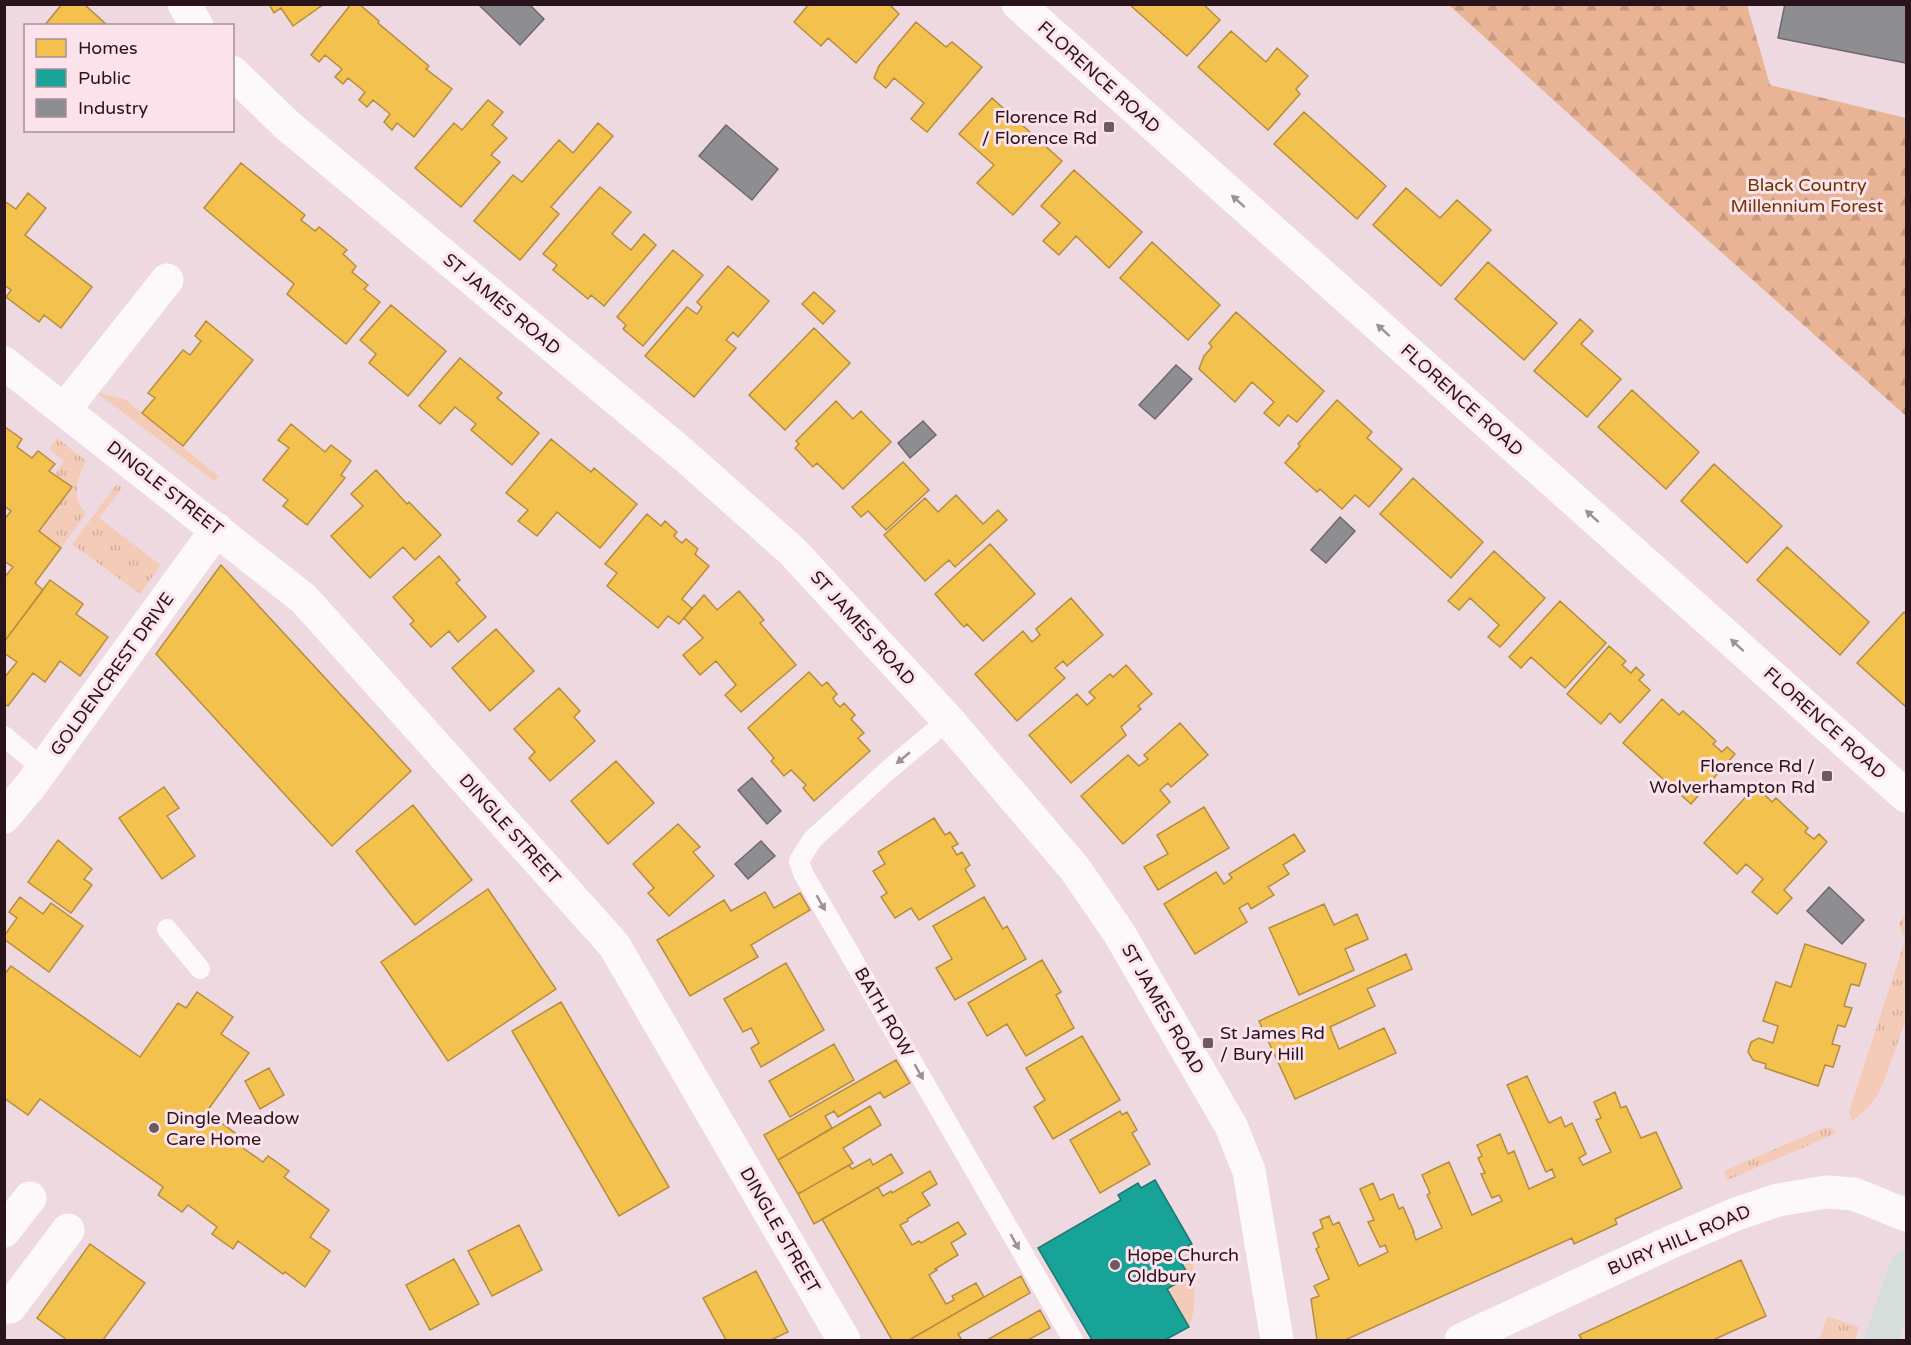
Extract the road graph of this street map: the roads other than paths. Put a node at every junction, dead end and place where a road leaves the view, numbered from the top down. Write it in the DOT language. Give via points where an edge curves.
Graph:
graph roads {
  1 [pos="184,4"];
  2 [pos="1018,4"];
  3 [pos="196,24"];
  4 [pos="234,74"];
  5 [pos="167,280"];
  6 [pos="4,363"];
  7 [pos="64,410"];
  8 [pos="218,529"];
  9 [pos="948,720"];
  10 [pos="4,736"];
  11 [pos="43,769"];
  12 [pos="1906,796"];
  13 [pos="4,817"];
  14 [pos="166,928"];
  15 [pos="200,969"];
  16 [pos="30,1198"];
  17 [pos="1906,1215"];
  18 [pos="68,1230"];
  19 [pos="4,1231"];
  20 [pos="1906,1267"];
  21 [pos="4,1307"];
  22 [pos="844,1341"];
  23 [pos="1073,1341"];
  24 [pos="1277,1341"];
  25 [pos="1461,1341"];
  26 [pos="1881,1341"];
  1 -- 3 [label="street"];
  12 -- 2 [label="street, FLORENCE ROAD, one-way"];
  4 -- 9 [label="street, ST JAMES ROAD" via="287,124 685,456 793,552"];
  5 -- 7 [label="street"];
  6 -- 7 [label="street, DINGLE STREET"];
  7 -- 8 [label="street, DINGLE STREET"];
  8 -- 11 [label="street, GOLDENCREST DRIVE"];
  8 -- 22 [label="street, DINGLE STREET" via="304,599 614,945"];
  9 -- 23 [label="lane, BATH ROW, one-way" via="812,840 799,861"];
  9 -- 24 [label="street, ST JAMES ROAD" via="1074,869 1119,933 1231,1126 1249,1171"];
  10 -- 11 [label="lane"];
  11 -- 13 [label="street, GOLDENCREST DRIVE"];
  14 -- 15 [label="lane"];
  16 -- 19 [label="street"];
  17 -- 25 [label="street, BURY HILL ROAD" via="1854,1194 1826,1192 1778,1200 1671,1242"];
  18 -- 21 [label="street" via="10,1306"];
  20 -- 26 [label="highway"];
}
